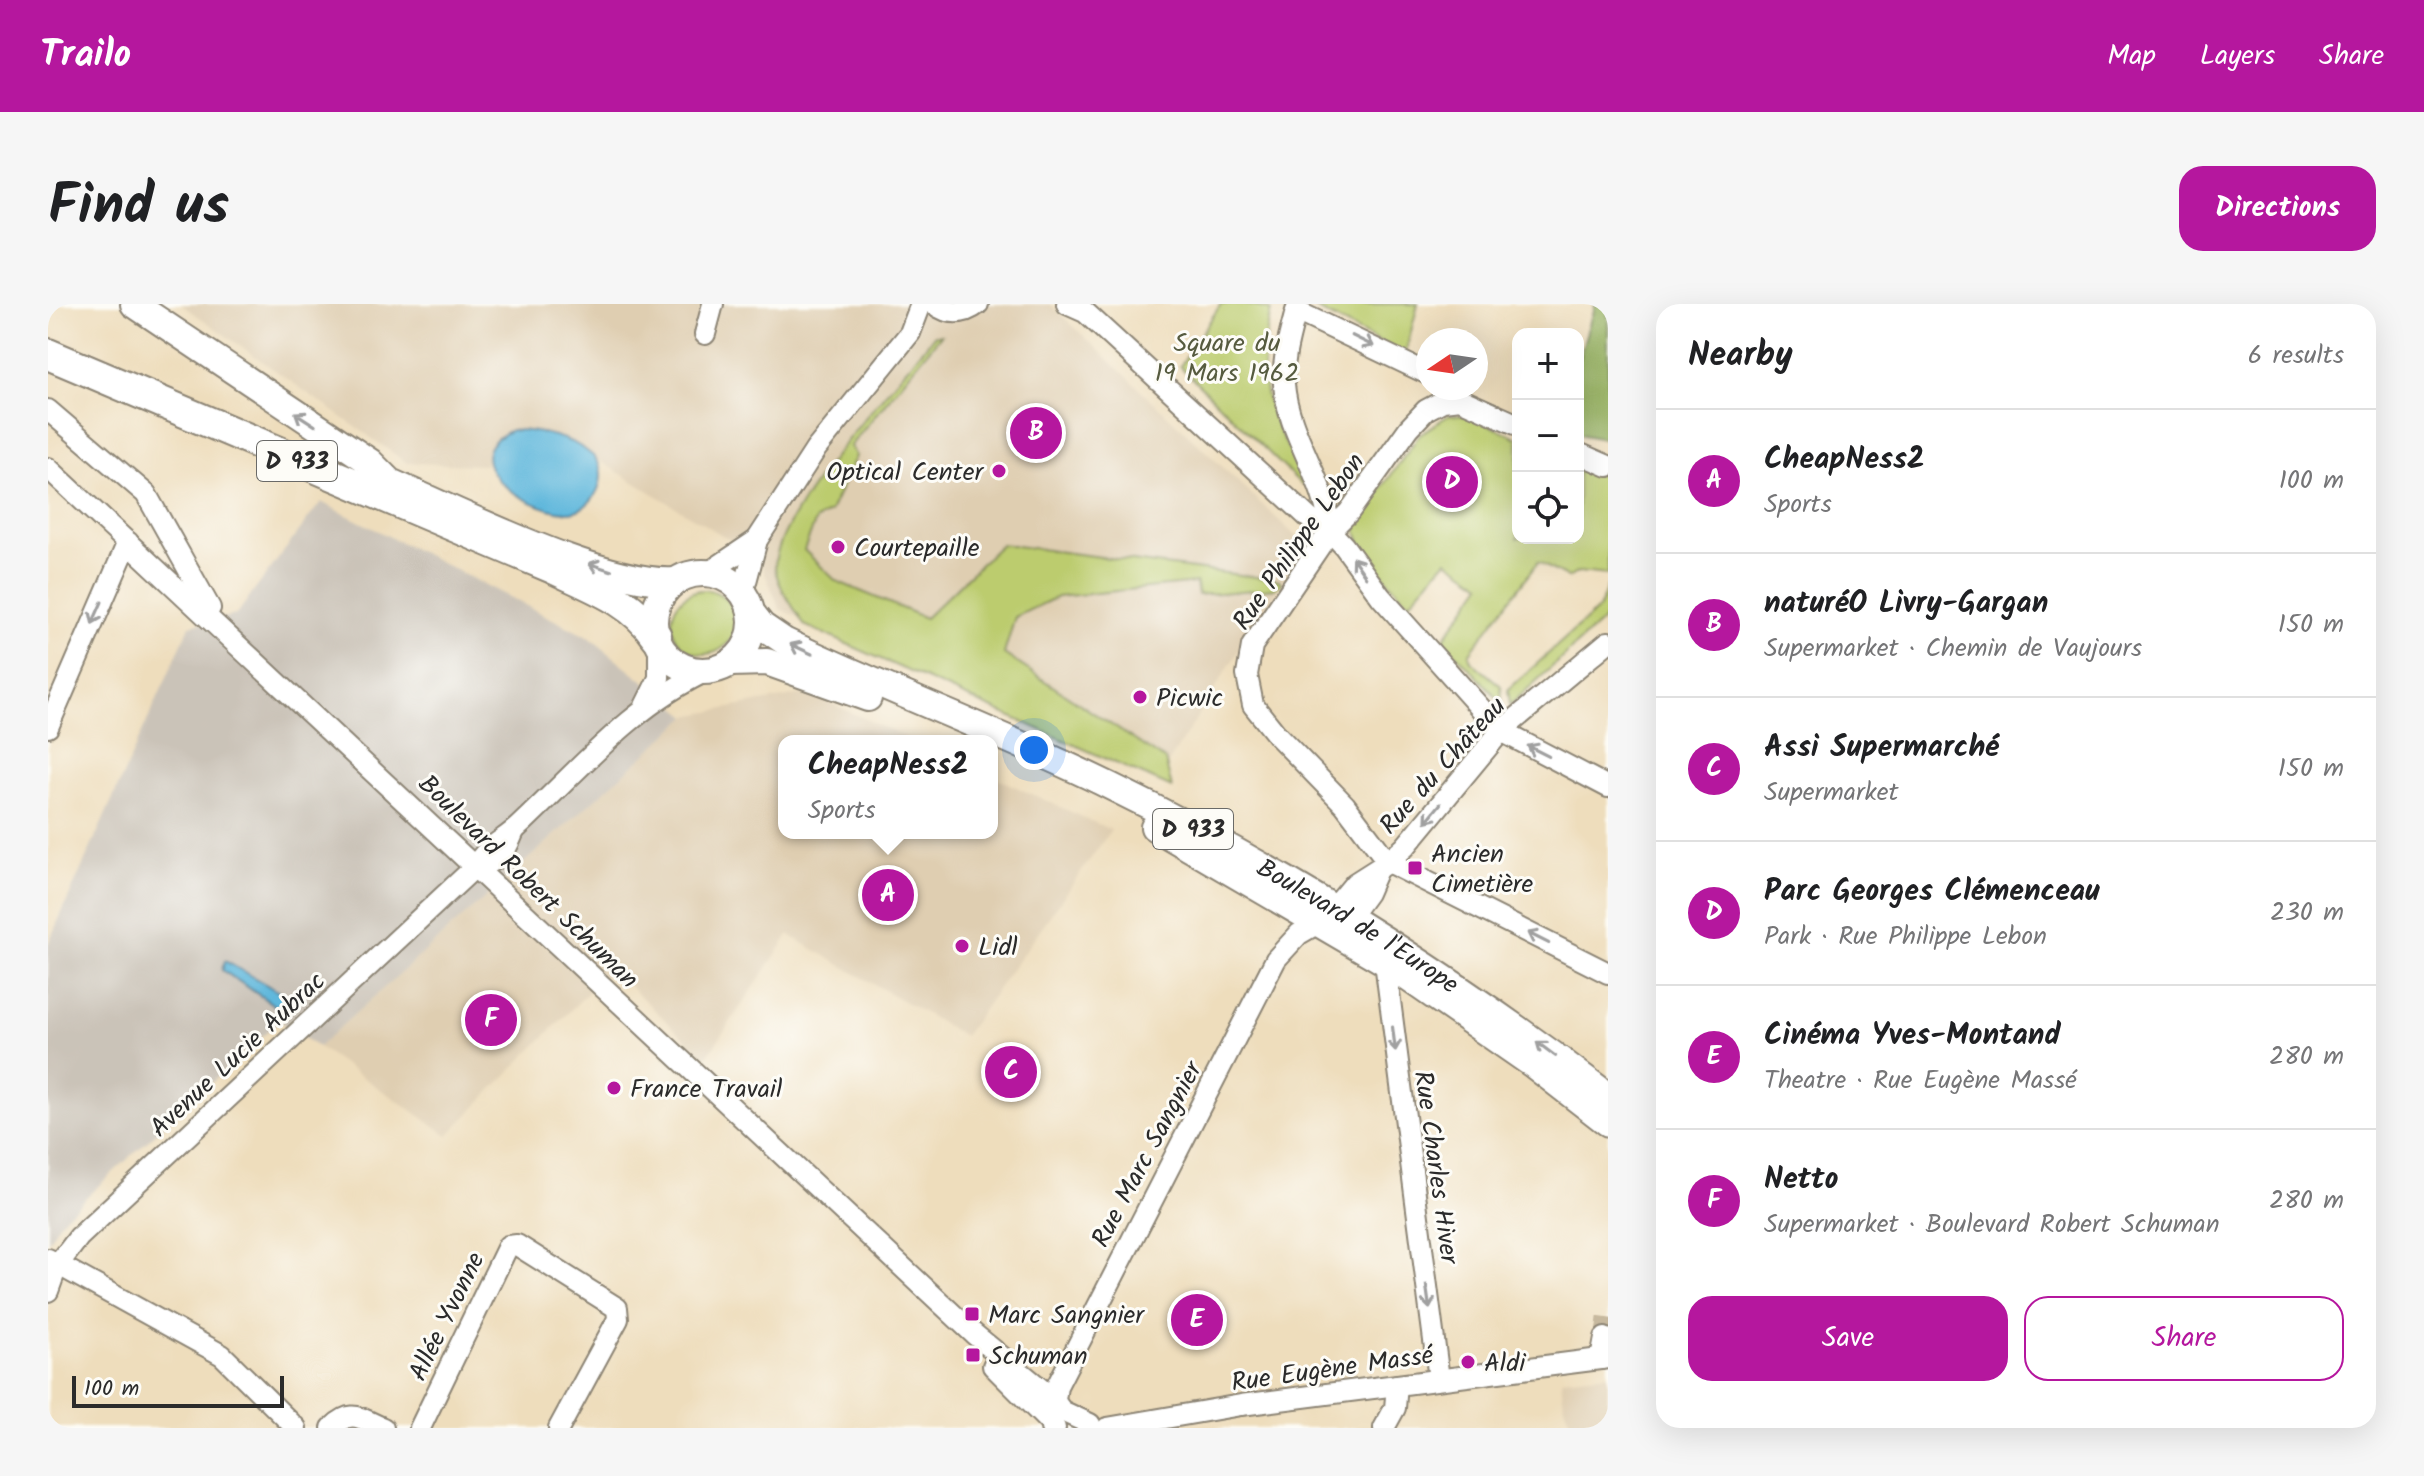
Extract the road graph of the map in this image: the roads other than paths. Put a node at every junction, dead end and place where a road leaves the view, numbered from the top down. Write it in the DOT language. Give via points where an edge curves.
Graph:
graph roads {
  1 [pos="134,304"];
  2 [pos="713,304"];
  3 [pos="921,304"];
  4 [pos="978,304"];
  5 [pos="1067,304"];
  6 [pos="941,308"];
  7 [pos="910,333"];
  8 [pos="705,334"];
  9 [pos="48,338"];
  10 [pos="48,354"];
  11 [pos="1416,368"];
  12 [pos="1435,400"];
  13 [pos="1462,400"];
  14 [pos="48,410"];
  15 [pos="1512,422"];
  16 [pos="1584,456"];
  17 [pos="1608,466"];
  18 [pos="48,468"];
  19 [pos="390,482"];
  20 [pos="162,520"];
  21 [pos="1330,531"];
  22 [pos="757,540"];
  23 [pos="136,549"];
  24 [pos="708,573"];
  25 [pos="676,581"];
  26 [pos="747,603"];
  27 [pos="221,626"];
  28 [pos="657,639"];
  29 [pos="1608,642"];
  30 [pos="720,667"];
  31 [pos="645,707"];
  32 [pos="48,727"];
  33 [pos="1501,731"];
  34 [pos="959,735"];
  35 [pos="996,735"];
  36 [pos="998,736"];
  37 [pos="998,752"];
  38 [pos="1608,787"];
  39 [pos="476,866"];
  40 [pos="1383,866"];
  41 [pos="1330,919"];
  42 [pos="1385,962"];
  43 [pos="1608,973"];
  44 [pos="1608,1096"];
  45 [pos="1608,1123"];
  46 [pos="53,1263"];
  47 [pos="48,1291"];
  48 [pos="978,1341"];
  49 [pos="1605,1352"];
  50 [pos="1439,1379"];
  51 [pos="1397,1385"];
  52 [pos="1052,1398"];
  53 [pos="1103,1426"];
  54 [pos="1052,1427"];
  55 [pos="296,1428"];
  56 [pos="332,1428"];
  57 [pos="383,1428"];
  58 [pos="420,1428"];
  59 [pos="559,1428"];
  60 [pos="1384,1428"];
  19 -- 1 [label="main road, one-way" via="370,462"];
  2 -- 8 [label="street"];
  3 -- 7 [label="street"];
  4 -- 6 [label="street" via="960,313"];
  5 -- 21 [label="street" via="1085,312 1310,519"];
  6 -- 7 [label="street"];
  7 -- 22 [label="street" via="816,449"];
  9 -- 19 [label="highway, D 933"];
  10 -- 28 [label="highway, D 933" via="553,568 617,599 645,619"];
  21 -- 11 [label="street, one-way" via="1328,504 1291,416 1284,384 1296,311"];
  12 -- 21 [label="street, Rue Philippe Lebon"];
  13 -- 15 [label="street"];
  14 -- 20 [label="street" via="146,494"];
  16 -- 17 [label="street"];
  18 -- 23 [label="street, Boulevard Robert Schuman"];
  25 -- 19 [label="main road, D 933, one-way" via="633,578 559,553"];
  20 -- 23 [label="street" via="157,542"];
  20 -- 27 [label="street"];
  33 -- 21 [label="street, one-way" via="1381,597"];
  21 -- 40 [label="street, Rue Philippe Lebon" via="1252,646 1247,675 1253,705 1345,805"];
  22 -- 24 [label="street"];
  22 -- 26 [label="street"];
  23 -- 27 [label="street, Boulevard Robert Schuman"];
  23 -- 32 [label="street, one-way"];
  24 -- 25 [label="main road"];
  24 -- 26 [label="main road" via="734,583"];
  25 -- 28 [label="main road" via="657,605"];
  26 -- 30 [label="main road" via="749,641"];
  35 -- 26 [label="main road, Boulevard de l'Europe / D 933, one-way" via="784,641 762,626"];
  27 -- 39 [label="street, Boulevard Robert Schuman"];
  28 -- 30 [label="main road" via="679,664"];
  28 -- 31 [label="street, Avenue Lucie Aubrac" via="659,678"];
  29 -- 33 [label="street, Rue du Château"];
  30 -- 31 [label="street, Avenue Lucie Aubrac"];
  30 -- 34 [label="main road" via="767,662"];
  31 -- 39 [label="street, Avenue Lucie Aubrac" via="514,831 507,850 494,863"];
  38 -- 33 [label="street, one-way"];
  33 -- 40 [label="street, Rue du Château, one-way" via="1405,847"];
  41 -- 36 [label="main road, Boulevard de l'Europe / D 933, one-way" via="1107,784"];
  37 -- 41 [label="main road, Boulevard de l'Europe / D 933"];
  39 -- 46 [label="street, Avenue Lucie Aubrac"];
  39 -- 48 [label="street, Boulevard Robert Schuman"];
  40 -- 41 [label="street" via="1367,893"];
  43 -- 40 [label="street, one-way"];
  41 -- 42 [label="main road, Boulevard de l'Europe / D 933"];
  44 -- 41 [label="main road, Boulevard de l'Europe / D 933, one-way" via="1542,1045"];
  41 -- 52 [label="street, Rue Marc Sangnier" via="1299,934 1276,959"];
  42 -- 45 [label="main road, Boulevard de l'Europe / D 933"];
  42 -- 50 [label="street, Rue Charles Hiver, one-way"];
  46 -- 47 [label="street, Avenue Lucie Aubrac"];
  46 -- 55 [label="street" via="222,1355"];
  48 -- 52 [label="street, Boulevard Robert Schuman"];
  48 -- 54 [label="street, Boulevard Robert Schuman"];
  49 -- 50 [label="street, Rue Eugène Massé"];
  50 -- 51 [label="street, Rue Eugène Massé"];
  51 -- 53 [label="street, Rue Eugène Massé"];
  51 -- 60 [label="street" via="1395,1408"];
  52 -- 53 [label="street" via="1062,1411"];
  52 -- 54 [label="street, Rue Marc Sangnier"];
  53 -- 54 [label="street, Rue Eugène Massé"];
  56 -- 57 [label="street" via="352,1415"];
  58 -- 59 [label="street, Allée Yvonne" via="508,1246 517,1245 617,1308 618,1319"];
}
